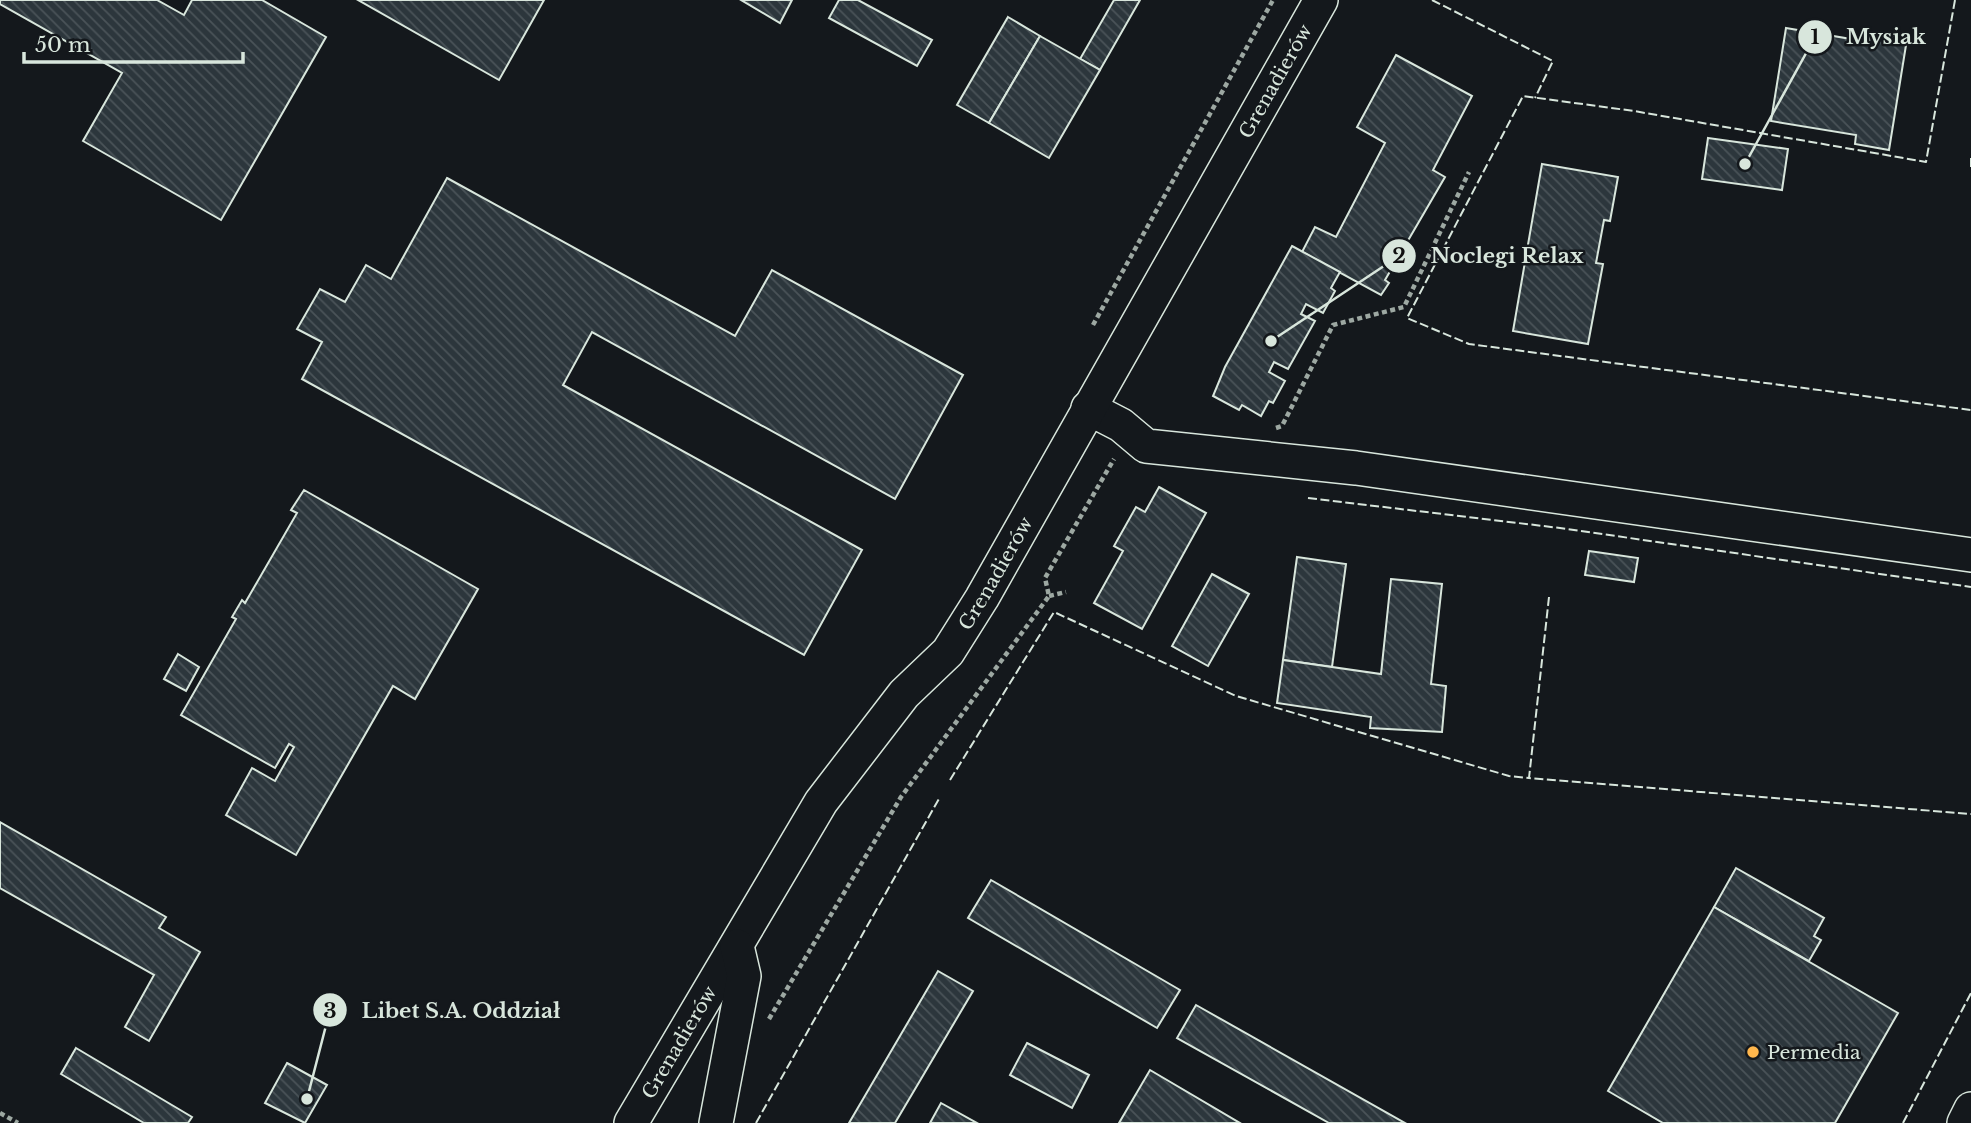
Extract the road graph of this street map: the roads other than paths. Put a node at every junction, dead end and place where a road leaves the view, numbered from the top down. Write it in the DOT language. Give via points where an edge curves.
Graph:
graph roads {
  1 [pos="1321,0"];
  2 [pos="1088,408"];
  3 [pos="1971,555"];
  4 [pos="737,946"];
  5 [pos="1971,1109"];
  6 [pos="631,1123"];
  7 [pos="716,1123"];
  8 [pos="1964,1123"];
  1 -- 2 [label="street, Grenadierów"];
  2 -- 3 [label="street" via="1121,425 1146,446 1356,468"];
  2 -- 4 [label="street, Grenadierów" via="948,652 904,694 821,802"];
  4 -- 6 [label="street, Grenadierów"];
  4 -- 7 [label="street" via="744,976"];
  5 -- 8 [label="street"];
}
